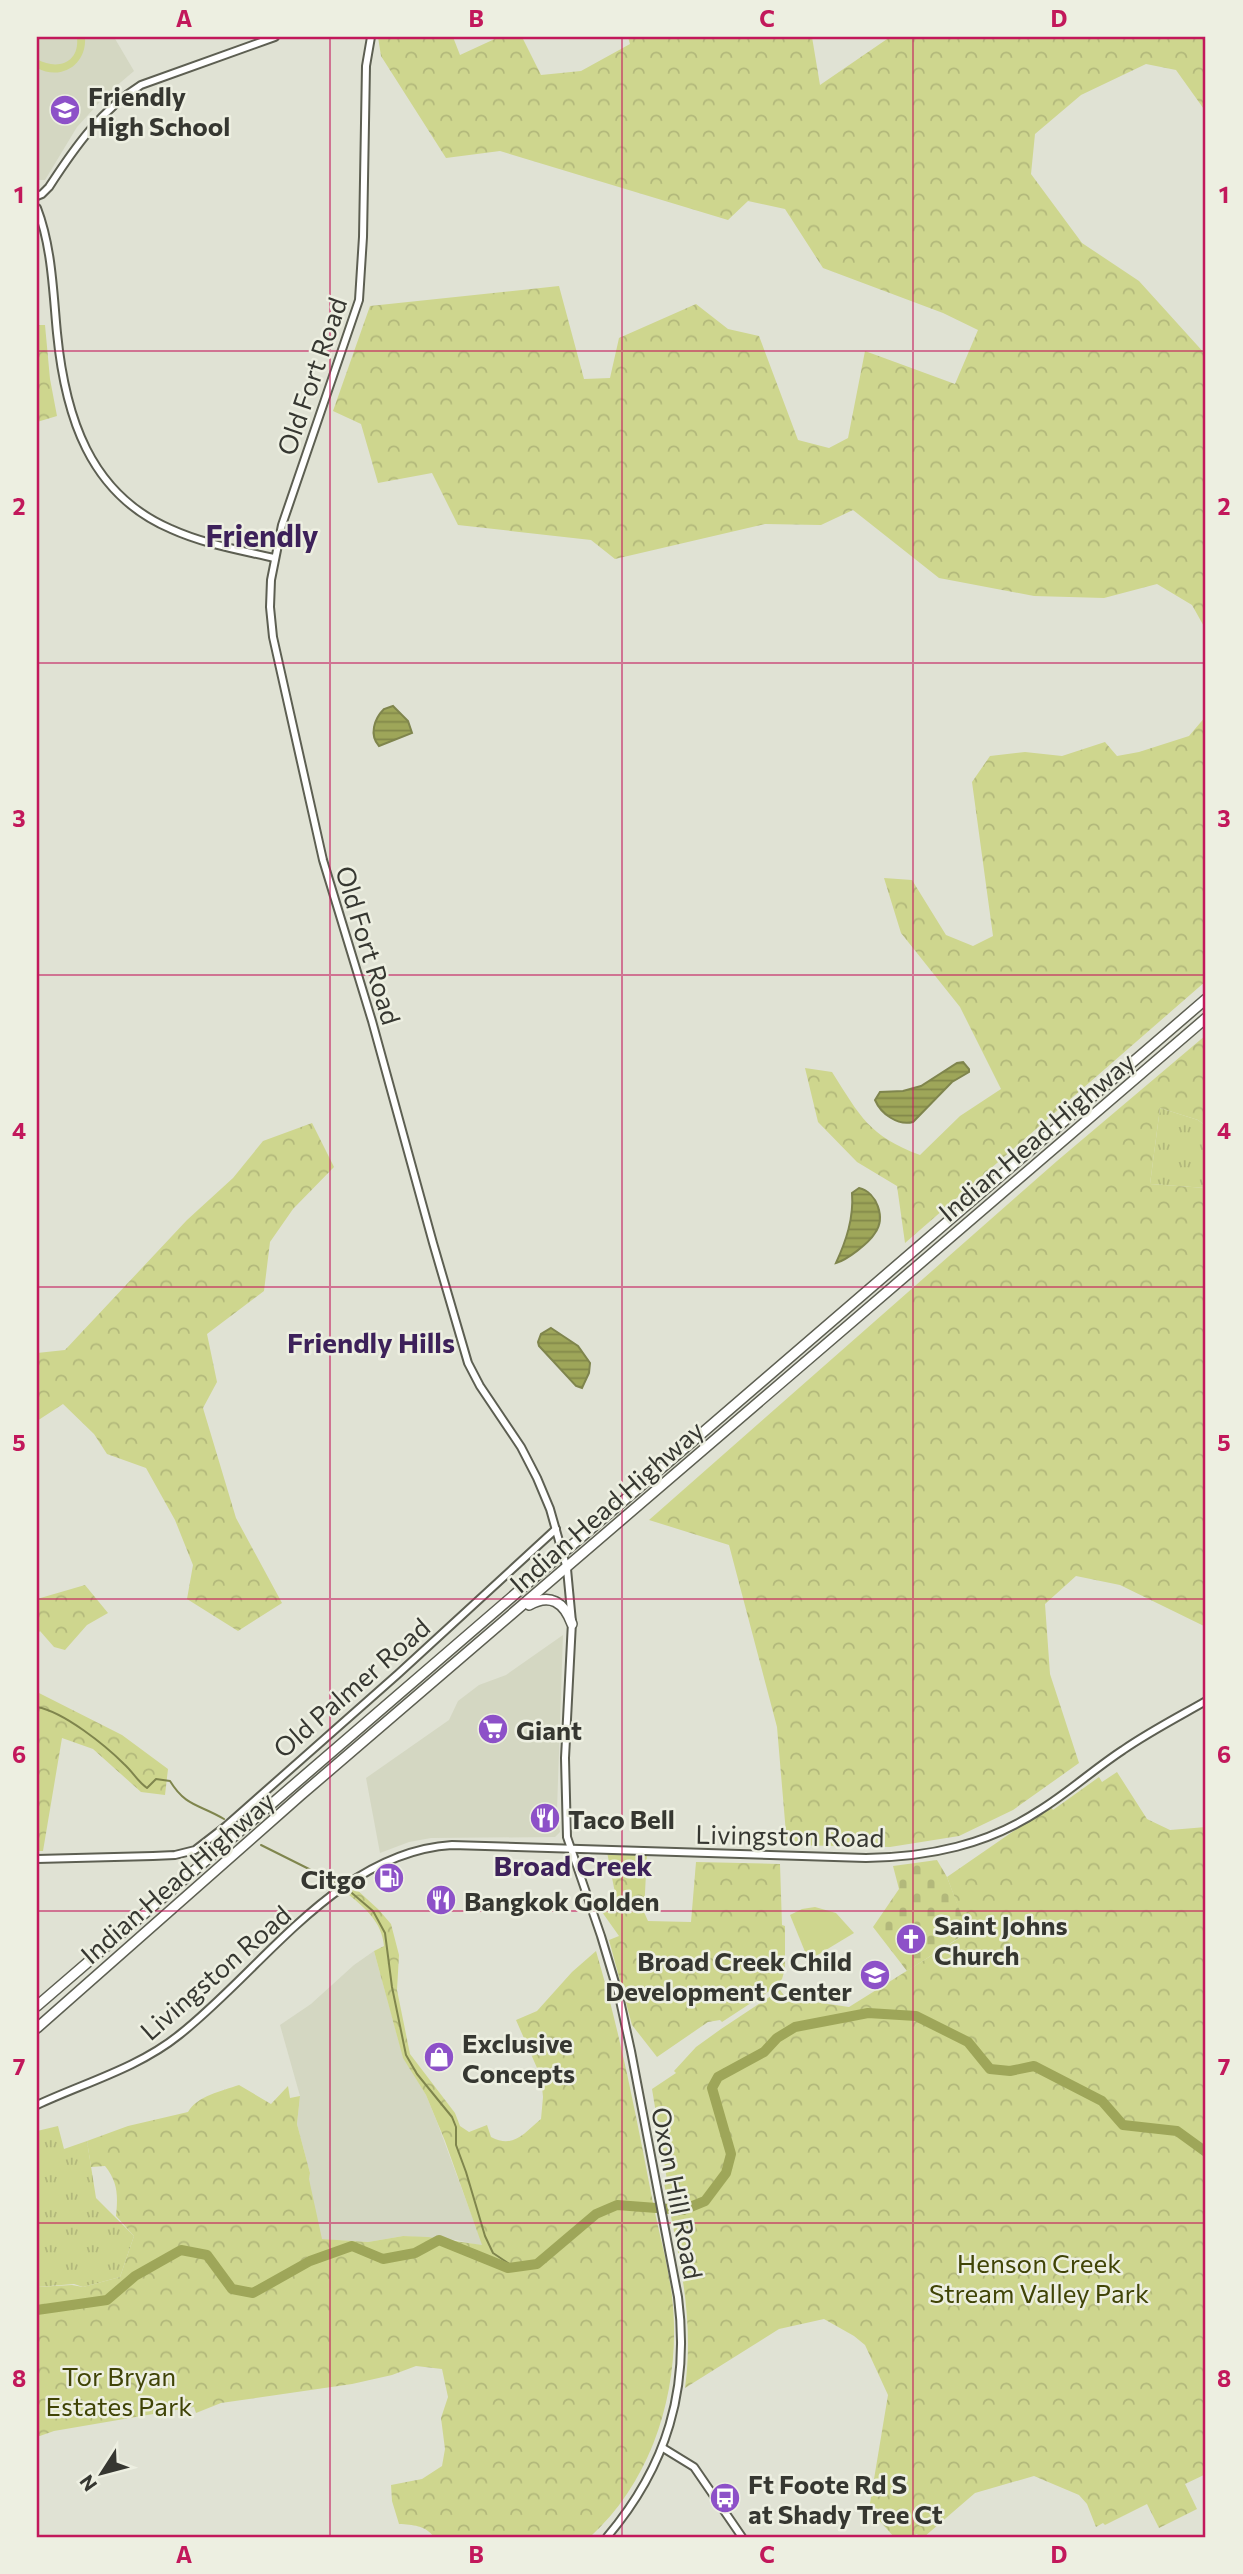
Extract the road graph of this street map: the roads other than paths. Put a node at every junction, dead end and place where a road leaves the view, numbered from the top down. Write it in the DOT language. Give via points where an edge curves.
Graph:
graph roads {
  1 [pos="275,37"];
  2 [pos="370,37"];
  3 [pos="37,196"];
  4 [pos="37,208"];
  5 [pos="274,558"];
  6 [pos="1206,999"];
  7 [pos="1206,1018"];
  8 [pos="556,1529"];
  9 [pos="562,1552"];
  10 [pos="567,1569"];
  11 [pos="510,1617"];
  12 [pos="572,1624"];
  13 [pos="1206,1701"];
  14 [pos="570,1848"];
  15 [pos="37,1859"];
  16 [pos="37,2006"];
  17 [pos="37,2028"];
  18 [pos="37,2105"];
  19 [pos="663,2448"];
  20 [pos="607,2537"];
  21 [pos="742,2537"];
  1 -- 3 [label="main road" via="159,78 125,95 95,123 50,187"];
  2 -- 5 [label="main road, Old Fort Road" via="359,300"];
  4 -- 5 [label="main road" via="46,238 65,391 91,459 123,496 159,523 199,539"];
  5 -- 8 [label="main road, Old Fort Road" via="273,637 323,860 454,1317 475,1376 521,1447"];
  6 -- 9 [label="highway, Indian Head Highway"];
  7 -- 10 [label="highway, Indian Head Highway"];
  8 -- 9 [label="main road, Old Fort Road"];
  8 -- 15 [label="main road, Old Palmer Road" via="195,1850 164,1856"];
  9 -- 10 [label="main road, Old Fort Road"];
  9 -- 16 [label="highway, Indian Head Highway"];
  10 -- 11 [label="highway, Indian Head Highway"];
  10 -- 12 [label="main road, Old Fort Road"];
  11 -- 12 [label="highway" via="547,1598 559,1602"];
  11 -- 17 [label="highway, Indian Head Highway"];
  12 -- 14 [label="main road, Old Fort Road" via="564,1801"];
  13 -- 14 [label="main road, Livingston Road" via="1132,1743 1019,1823 951,1849 866,1858"];
  14 -- 18 [label="main road, Livingston Road" via="440,1846 391,1858 338,1889 163,2047"];
  14 -- 19 [label="main road, Oxon Hill Road" via="618,1996 678,2297 679,2386"];
  19 -- 20 [label="main road, Oxon Hill Road" via="635,2501"];
  19 -- 21 [label="main road" via="694,2467"];
}
